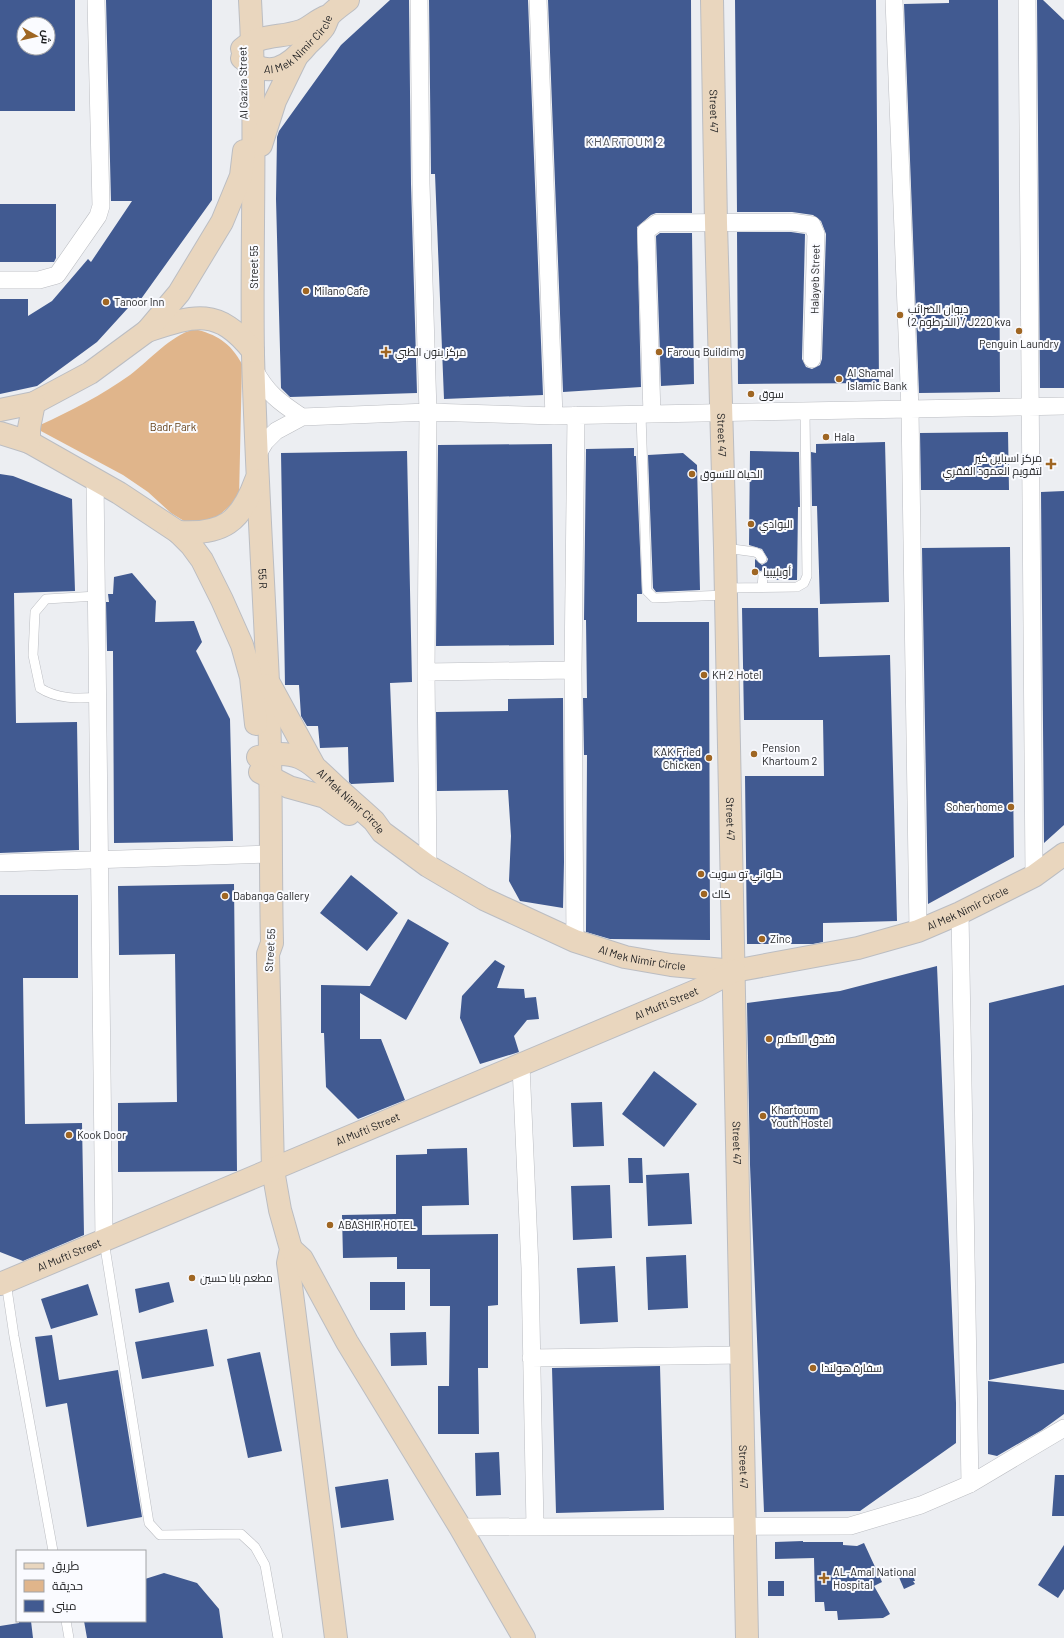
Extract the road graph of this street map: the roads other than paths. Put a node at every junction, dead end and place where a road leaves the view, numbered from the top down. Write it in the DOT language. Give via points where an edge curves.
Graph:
graph roads {
  1 [pos="96,0"];
  2 [pos="240,0"];
  3 [pos="251,0"];
  4 [pos="348,0"];
  5 [pos="419,0"];
  6 [pos="538,0"];
  7 [pos="712,0"];
  8 [pos="894,0"];
  9 [pos="1027,0"];
  10 [pos="330,15"];
  11 [pos="283,34"];
  12 [pos="248,53"];
  13 [pos="296,58"];
  14 [pos="249,166"];
  15 [pos="716,223"];
  16 [pos="0,280"];
  17 [pos="147,330"];
  18 [pos="812,359"];
  19 [pos="254,360"];
  20 [pos="34,403"];
  21 [pos="1064,406"];
  22 [pos="1030,407"];
  23 [pos="0,410"];
  24 [pos="910,410"];
  25 [pos="428,412"];
  26 [pos="805,412"];
  27 [pos="721,413"];
  28 [pos="646,415"];
  29 [pos="554,416"];
  30 [pos="576,416"];
  31 [pos="302,417"];
  32 [pos="0,433"];
  33 [pos="29,442"];
  34 [pos="257,466"];
  35 [pos="95,479"];
  36 [pos="178,532"];
  37 [pos="725,548"];
  38 [pos="762,559"];
  39 [pos="763,576"];
  40 [pos="762,587"];
  41 [pos="725,591"];
  42 [pos="97,596"];
  43 [pos="574,670"];
  44 [pos="426,672"];
  45 [pos="268,682"];
  46 [pos="98,697"];
  47 [pos="313,764"];
  48 [pos="264,765"];
  49 [pos="299,790"];
  50 [pos="270,823"];
  51 [pos="382,832"];
  52 [pos="264,854"];
  53 [pos="1064,854"];
  54 [pos="100,860"];
  55 [pos="0,863"];
  56 [pos="428,866"];
  57 [pos="1034,876"];
  58 [pos="960,913"];
  59 [pos="918,931"];
  60 [pos="574,940"];
  61 [pos="734,971"];
  62 [pos="521,1066"];
  63 [pos="273,1170"];
  64 [pos="104,1241"];
  65 [pos="295,1261"];
  66 [pos="3,1283"];
  67 [pos="741,1355"];
  68 [pos="531,1358"];
  69 [pos="1064,1428"];
  70 [pos="970,1484"];
  71 [pos="746,1525"];
  72 [pos="535,1526"];
  73 [pos="460,1527"];
  74 [pos="53,1550"];
  75 [pos="66,1622"];
  76 [pos="69,1638"];
  77 [pos="278,1638"];
  78 [pos="336,1638"];
  79 [pos="524,1638"];
  80 [pos="747,1638"];
  1 -- 16 [label="street" via="101,206 98,216 57,276 39,280"];
  2 -- 12 [label="street, Al Gazira Street"];
  3 -- 11 [label="street" via="263,16"];
  3 -- 12 [label="street"];
  4 -- 10 [label="street, Al Mek Nimir Circle"];
  5 -- 25 [label="street" via="421,184"];
  6 -- 29 [label="street"];
  7 -- 15 [label="street, Street 47"];
  8 -- 24 [label="street"];
  9 -- 22 [label="street"];
  10 -- 11 [label="street" via="299,31"];
  10 -- 13 [label="street, Al Mek Nimir Circle" via="324,27"];
  11 -- 12 [label="street"];
  12 -- 13 [label="street, Al Mek Nimir Circle" via="279,69"];
  12 -- 14 [label="street, Street 55"];
  13 -- 14 [label="street" via="275,101"];
  14 -- 17 [label="street" via="222,222 179,293"];
  14 -- 19 [label="street, Street 55"];
  15 -- 18 [label="street, Halayeb Street" via="792,222 812,225 816,234"];
  15 -- 27 [label="street, Street 47"];
  15 -- 28 [label="street" via="657,223 646,231"];
  17 -- 19 [label="street" via="199,317 228,326 242,337"];
  17 -- 20 [label="street" via="90,373"];
  19 -- 31 [label="street" via="269,393"];
  19 -- 34 [label="street, 55 R"];
  20 -- 23 [label="street"];
  20 -- 33 [label="street" via="28,428"];
  21 -- 22 [label="street"];
  22 -- 24 [label="street"];
  22 -- 57 [label="street"];
  24 -- 26 [label="street"];
  24 -- 59 [label="street"];
  25 -- 29 [label="street"];
  25 -- 31 [label="street"];
  25 -- 44 [label="street"];
  26 -- 27 [label="street"];
  26 -- 40 [label="lane" via="807,576 804,583 797,587"];
  27 -- 28 [label="street"];
  27 -- 37 [label="street, Street 47"];
  28 -- 30 [label="street"];
  28 -- 41 [label="lane" via="647,591 654,598"];
  29 -- 30 [label="street"];
  30 -- 43 [label="street"];
  31 -- 34 [label="street" via="276,431 265,442"];
  32 -- 33 [label="street"];
  33 -- 35 [label="street"];
  34 -- 36 [label="street" via="249,499 232,520 203,533"];
  34 -- 45 [label="street, 55 R"];
  35 -- 36 [label="street"];
  35 -- 42 [label="street"];
  36 -- 48 [label="street" via="202,560 242,645 251,676"];
  37 -- 38 [label="lane" via="755,552"];
  37 -- 41 [label="street, Street 47"];
  39 -- 40 [label="lane"];
  40 -- 41 [label="lane"];
  41 -- 61 [label="street, Street 47"];
  42 -- 46 [label="street"];
  42 -- 46 [label="lane" via="46,599 35,612 33,655 40,688 52,696"];
  43 -- 44 [label="street"];
  43 -- 60 [label="street"];
  44 -- 56 [label="street"];
  45 -- 47 [label="street"];
  45 -- 48 [label="street, Street 55"];
  46 -- 54 [label="street"];
  47 -- 48 [label="street, Al Mek Nimir Circle" via="292,754"];
  47 -- 51 [label="street, Al Mek Nimir Circle" via="374,821"];
  48 -- 49 [label="street"];
  48 -- 50 [label="street, Street 55"];
  48 -- 52 [label="street"];
  49 -- 50 [label="street" via="281,802"];
  49 -- 51 [label="street" via="325,797 370,827"];
  50 -- 52 [label="street, Street 55"];
  51 -- 56 [label="street, Al Mek Nimir Circle"];
  52 -- 54 [label="street"];
  52 -- 63 [label="street, Street 55" via="272,943 268,954"];
  53 -- 57 [label="street, Al Mek Nimir Circle"];
  54 -- 55 [label="street"];
  54 -- 64 [label="street"];
  56 -- 60 [label="street, Al Mek Nimir Circle" via="484,899"];
  57 -- 58 [label="street, Al Mek Nimir Circle"];
  58 -- 59 [label="street, Al Mek Nimir Circle"];
  58 -- 70 [label="street"];
  59 -- 61 [label="street, Al Mek Nimir Circle" via="858,948"];
  60 -- 61 [label="street, Al Mek Nimir Circle" via="625,957 671,965"];
  61 -- 62 [label="street, Al Mufti Street" via="698,990"];
  61 -- 67 [label="street, Street 47"];
  62 -- 63 [label="street, Al Mufti Street"];
  62 -- 68 [label="street" via="530,1268"];
  63 -- 64 [label="street, Al Mufti Street"];
  63 -- 65 [label="street, Street 55" via="280,1210"];
  64 -- 66 [label="street, Al Mufti Street"];
  64 -- 77 [label="lane" via="149,1523 160,1535 240,1534 255,1547 265,1565"];
  65 -- 73 [label="street"];
  65 -- 78 [label="street"];
  66 -- 74 [label="lane"];
  67 -- 68 [label="street"];
  67 -- 71 [label="street, Street 47"];
  68 -- 72 [label="street"];
  69 -- 70 [label="street"];
  70 -- 71 [label="street" via="921,1505 850,1526"];
  71 -- 72 [label="street"];
  71 -- 80 [label="street, Street 47"];
  72 -- 73 [label="street"];
  73 -- 79 [label="street"];
  75 -- 76 [label="lane"];
}
